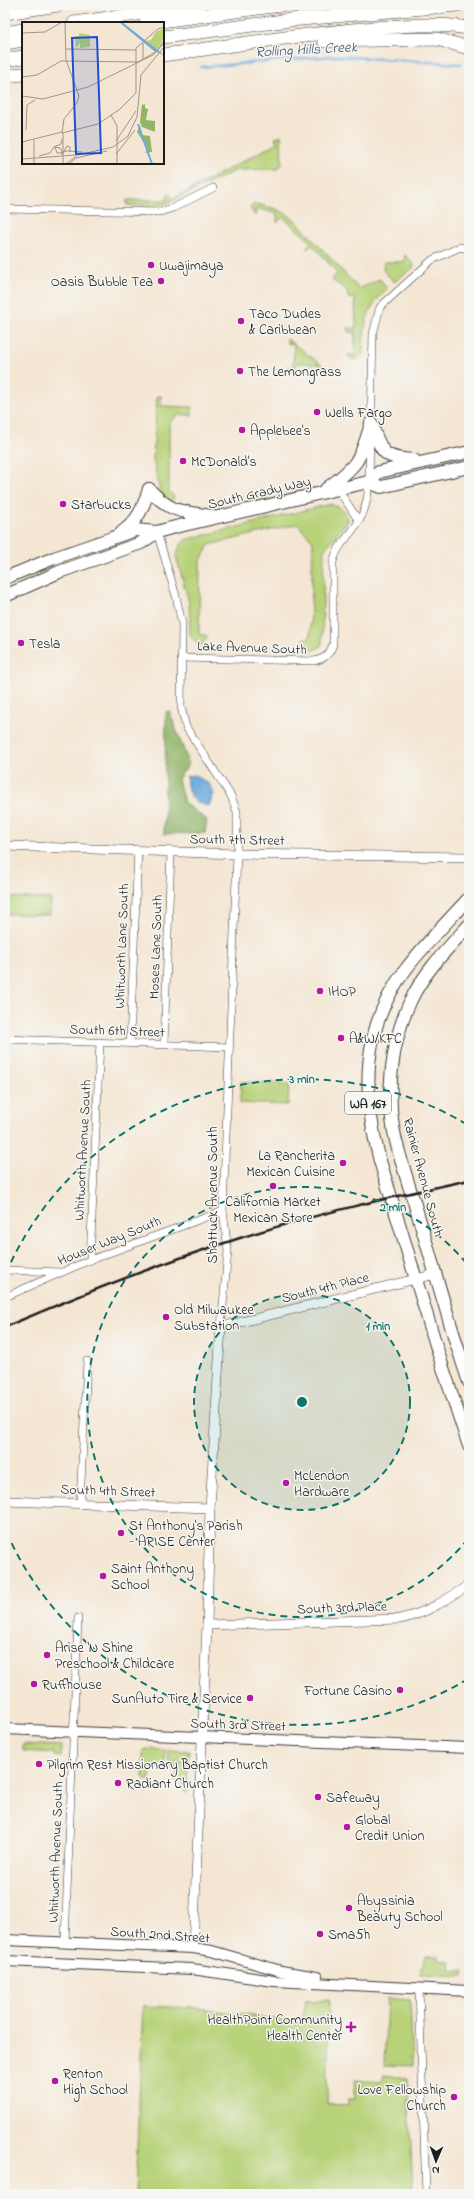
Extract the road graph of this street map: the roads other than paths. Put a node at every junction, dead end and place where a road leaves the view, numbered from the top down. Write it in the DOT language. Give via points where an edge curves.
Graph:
graph roads {
  1 [pos="58,5"];
  2 [pos="200,5"];
  3 [pos="280,5"];
  4 [pos="457,5"];
  5 [pos="5,13"];
  6 [pos="81,22"];
  7 [pos="153,22"];
  8 [pos="469,28"];
  9 [pos="22,30"];
  10 [pos="5,33"];
  11 [pos="164,37"];
  12 [pos="22,40"];
  13 [pos="5,43"];
  14 [pos="245,44"];
  15 [pos="469,48"];
  16 [pos="164,55"];
  17 [pos="22,57"];
  18 [pos="5,60"];
  19 [pos="22,74"];
  20 [pos="5,76"];
  21 [pos="213,188"];
  22 [pos="5,209"];
  23 [pos="469,249"];
  24 [pos="371,423"];
  25 [pos="469,452"];
  26 [pos="428,461"];
  27 [pos="469,467"];
  28 [pos="368,482"];
  29 [pos="337,488"];
  30 [pos="322,492"];
  31 [pos="218,517"];
  32 [pos="359,521"];
  33 [pos="157,532"];
  34 [pos="115,537"];
  35 [pos="19,572"];
  36 [pos="5,578"];
  37 [pos="5,587"];
  38 [pos="5,596"];
  39 [pos="181,658"];
  40 [pos="5,846"];
  41 [pos="138,850"];
  42 [pos="171,851"];
  43 [pos="237,854"];
  44 [pos="465,856"];
  45 [pos="469,862"];
  46 [pos="469,898"];
  47 [pos="469,925"];
  48 [pos="5,1039"];
  49 [pos="100,1042"];
  50 [pos="130,1043"];
  51 [pos="164,1044"];
  52 [pos="229,1047"];
  53 [pos="223,1211"];
  54 [pos="90,1260"];
  55 [pos="5,1270"];
  56 [pos="63,1272"];
  57 [pos="436,1274"];
  58 [pos="416,1278"];
  59 [pos="5,1297"];
  60 [pos="220,1327"];
  61 [pos="87,1361"];
  62 [pos="469,1382"];
  63 [pos="469,1446"];
  64 [pos="5,1501"];
  65 [pos="80,1503"];
  66 [pos="196,1507"];
  67 [pos="210,1508"];
  68 [pos="209,1530"];
  69 [pos="469,1585"];
  70 [pos="78,1618"];
  71 [pos="207,1625"];
  72 [pos="5,1729"];
  73 [pos="73,1732"];
  74 [pos="202,1737"];
  75 [pos="469,1748"];
  76 [pos="5,1940"];
  77 [pos="65,1942"];
  78 [pos="193,1948"];
  79 [pos="5,1961"];
  80 [pos="358,1985"];
  81 [pos="419,1988"];
  82 [pos="469,1991"];
  83 [pos="426,2194"];
  1 -- 5 [label="highway"];
  2 -- 6 [label="highway"];
  3 -- 7 [label="highway"];
  4 -- 11 [label="highway" via="290,20"];
  8 -- 14 [label="highway" via="411,25 331,32"];
  9 -- 10 [label="highway"];
  12 -- 13 [label="highway"];
  14 -- 15 [label="highway" via="426,39 448,41"];
  14 -- 16 [label="highway"];
  17 -- 18 [label="highway"];
  19 -- 20 [label="highway"];
  21 -- 22 [label="street" via="160,212"];
  23 -- 24 [label="street, Lake Avenue South" via="460,247 432,260 380,307 373,334"];
  24 -- 26 [label="main road" via="380,448 388,456"];
  24 -- 28 [label="street, Lake Avenue South"];
  24 -- 30 [label="main road" via="364,451 357,462"];
  25 -- 26 [label="main road, South Grady Way"];
  26 -- 28 [label="main road, South Grady Way" via="379,472"];
  27 -- 28 [label="main road, South Grady Way" via="381,487"];
  28 -- 29 [label="main road, South Grady Way"];
  28 -- 32 [label="street, Lake Avenue South" via="367,500"];
  29 -- 30 [label="main road, South Grady Way"];
  29 -- 32 [label="street"];
  30 -- 31 [label="main road, South Grady Way"];
  31 -- 33 [label="main road, South Grady Way"];
  31 -- 34 [label="main road" via="174,510 160,502 149,489 137,519"];
  32 -- 39 [label="street, Lake Avenue South" via="334,554 333,644 323,659 314,661"];
  33 -- 34 [label="main road, South Grady Way" via="135,530"];
  33 -- 38 [label="main road, South Grady Way" via="141,543 59,572"];
  33 -- 39 [label="street, Shattuck Avenue South" via="182,624"];
  34 -- 35 [label="main road, South Grady Way"];
  35 -- 36 [label="main road, South Grady Way"];
  35 -- 37 [label="main road" via="17,581"];
  39 -- 43 [label="street, Shattuck Avenue South" via="181,707 186,727 231,796 237,812"];
  40 -- 41 [label="street, South 7th Street"];
  41 -- 42 [label="street, South 7th Street"];
  41 -- 50 [label="street, Whitworth Lane South"];
  42 -- 43 [label="street, South 7th Street"];
  42 -- 51 [label="street, Moses Lane South"];
  43 -- 44 [label="street, South 7th Street"];
  43 -- 52 [label="street, Shattuck Avenue South"];
  44 -- 45 [label="street"];
  46 -- 58 [label="main road, WA 167" via="429,941 392,989 378,1022 369,1063 367,1092 372,1128"];
  47 -- 57 [label="main road, Rainier Avenue South / WA 167" via="432,968 411,1000 402,1020 392,1077 391,1100 396,1140"];
  48 -- 49 [label="street, South 6th Street"];
  49 -- 50 [label="street, South 6th Street"];
  49 -- 54 [label="street, Whitworth Avenue South"];
  50 -- 51 [label="street, South 6th Street"];
  51 -- 52 [label="street, South 6th Street"];
  52 -- 53 [label="street, Shattuck Avenue South"];
  53 -- 54 [label="street, Houser Way South"];
  53 -- 60 [label="street, Shattuck Avenue South" via="228,1251"];
  54 -- 56 [label="street, Houser Way South"];
  55 -- 56 [label="street"];
  56 -- 59 [label="street, Houser Way South"];
  57 -- 58 [label="street, South 4th Place"];
  57 -- 62 [label="main road, Rainier Avenue South / WA 167"];
  58 -- 60 [label="street, South 4th Place"];
  58 -- 63 [label="main road, WA 167"];
  60 -- 67 [label="street, Shattuck Avenue South"];
  61 -- 65 [label="street"];
  64 -- 65 [label="street, South 4th Street"];
  65 -- 66 [label="street, South 4th Street"];
  66 -- 67 [label="street, South 4th Street"];
  66 -- 68 [label="street"];
  67 -- 68 [label="street, Shattuck Avenue South"];
  68 -- 71 [label="street, Shattuck Avenue South"];
  69 -- 71 [label="street, South 3rd Place" via="434,1608 400,1619"];
  70 -- 73 [label="street, Whitworth Avenue South"];
  71 -- 74 [label="street, Shattuck Avenue South"];
  72 -- 73 [label="main road, South 3rd Street"];
  73 -- 74 [label="main road, South 3rd Street"];
  73 -- 77 [label="street, Whitworth Avenue South"];
  74 -- 75 [label="main road, South 3rd Street"];
  74 -- 78 [label="street, Shattuck Avenue South"];
  76 -- 77 [label="main road, South 2nd Street"];
  77 -- 78 [label="main road, South 2nd Street"];
  78 -- 80 [label="main road, South 2nd Street" via="281,1971"];
  79 -- 80 [label="main road, South 2nd Street" via="192,1969 274,1981"];
  80 -- 81 [label="main road, South 2nd Street"];
  81 -- 82 [label="main road, South 2nd Street"];
  81 -- 83 [label="street"];
}
